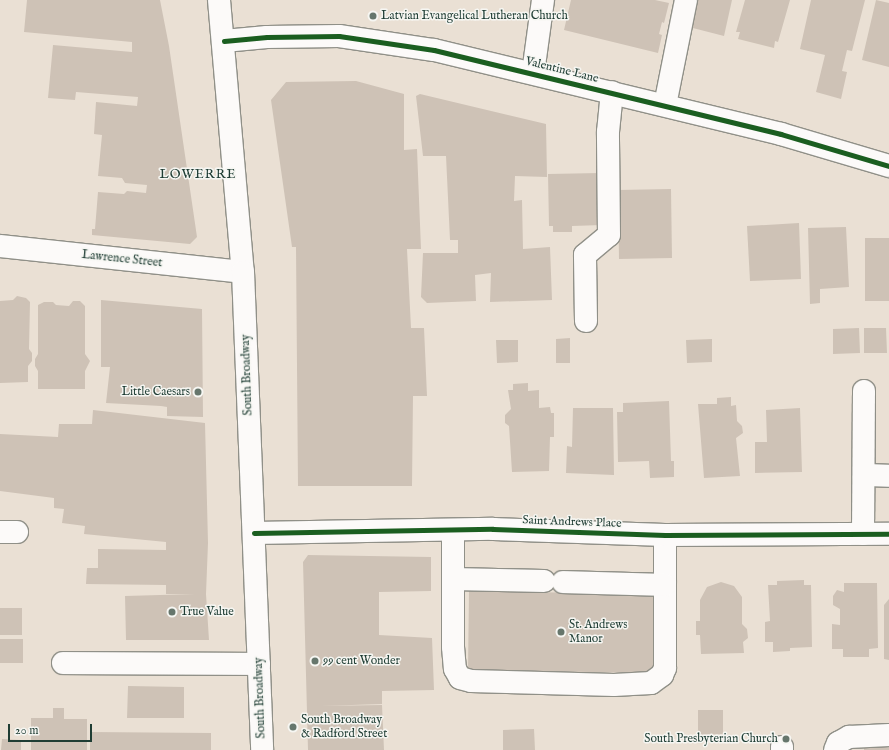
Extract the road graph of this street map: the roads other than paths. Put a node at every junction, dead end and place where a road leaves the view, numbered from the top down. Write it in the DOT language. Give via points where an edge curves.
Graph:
graph roads {
  1 [pos="219,0"];
  2 [pos="543,0"];
  3 [pos="686,0"];
  4 [pos="224,41"];
  5 [pos="533,73"];
  6 [pos="612,92"];
  7 [pos="665,105"];
  8 [pos="889,166"];
  9 [pos="0,246"];
  10 [pos="243,272"];
  11 [pos="586,321"];
  12 [pos="864,391"];
  13 [pos="864,475"];
  14 [pos="889,476"];
  15 [pos="453,530"];
  16 [pos="254,533"];
  17 [pos="863,534"];
  18 [pos="889,534"];
  19 [pos="664,535"];
  20 [pos="453,579"];
  21 [pos="664,585"];
  22 [pos="63,663"];
  23 [pos="259,664"];
  24 [pos="889,735"];
  25 [pos="262,750"];
  26 [pos="835,750"];
  1 -- 4 [label="street, South Broadway"];
  2 -- 5 [label="street"];
  3 -- 7 [label="street"];
  4 -- 5 [label="street, Valentine Lane" via="267,37 339,36 434,50"];
  4 -- 10 [label="street, South Broadway"];
  5 -- 6 [label="street, Valentine Lane"];
  6 -- 7 [label="street, Valentine Lane"];
  6 -- 11 [label="street" via="608,132 609,235 585,255"];
  7 -- 8 [label="street, Valentine Lane" via="781,134"];
  9 -- 10 [label="street, Lawrence Street"];
  10 -- 16 [label="street, South Broadway"];
  12 -- 13 [label="street"];
  13 -- 14 [label="street"];
  13 -- 17 [label="street"];
  15 -- 16 [label="street, Saint Andrews Place"];
  15 -- 19 [label="street, Saint Andrews Place" via="493,528"];
  15 -- 20 [label="street"];
  16 -- 23 [label="street, South Broadway"];
  17 -- 18 [label="street, Saint Andrews Place"];
  17 -- 19 [label="street, Saint Andrews Place"];
  19 -- 21 [label="street"];
  20 -- 21 [label="street"];
  20 -- 21 [label="street" via="455,669 460,678 487,682 614,685 651,683 662,676 665,668"];
  22 -- 23 [label="street"];
  23 -- 25 [label="street, South Broadway"];
  24 -- 26 [label="street" via="849,737 838,743"];
}
